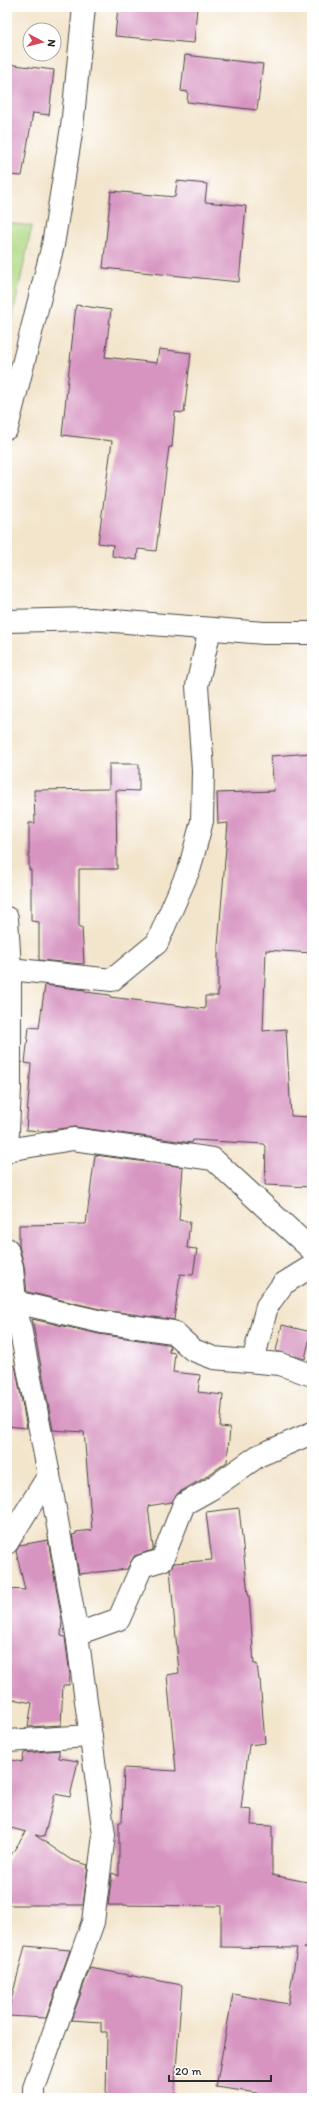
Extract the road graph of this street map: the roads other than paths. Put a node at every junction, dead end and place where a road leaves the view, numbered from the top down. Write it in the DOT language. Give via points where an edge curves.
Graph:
graph roads {
  1 [pos="84,7"];
  2 [pos="7,428"];
  3 [pos="7,620"];
  4 [pos="210,629"];
  5 [pos="312,633"];
  6 [pos="7,918"];
  7 [pos="10,969"];
  8 [pos="7,1151"];
  9 [pos="312,1250"];
  10 [pos="9,1261"];
  11 [pos="312,1266"];
  12 [pos="15,1302"];
  13 [pos="7,1331"];
  14 [pos="253,1361"];
  15 [pos="312,1375"];
  16 [pos="312,1433"];
  17 [pos="49,1475"];
  18 [pos="7,1543"];
  19 [pos="77,1634"];
  20 [pos="91,1736"];
  21 [pos="7,1741"];
  22 [pos="34,2098"];
  1 -- 2 [label="street" via="72,127 53,245"];
  3 -- 4 [label="street" via="89,620"];
  4 -- 5 [label="street"];
  4 -- 7 [label="street" via="197,686 203,770 202,821 190,867 157,943 112,980"];
  6 -- 7 [label="street"];
  7 -- 8 [label="street"];
  8 -- 9 [label="street" via="73,1139 213,1159"];
  10 -- 12 [label="street"];
  11 -- 14 [label="street" via="283,1284 267,1306"];
  12 -- 13 [label="street" via="14,1323"];
  12 -- 14 [label="street" via="102,1322 173,1332 193,1350 214,1358"];
  12 -- 17 [label="street"];
  14 -- 15 [label="street" via="280,1364"];
  16 -- 19 [label="street" via="258,1456 211,1489 184,1504 162,1560 142,1566 120,1619"];
  17 -- 18 [label="street"];
  17 -- 19 [label="street"];
  19 -- 20 [label="street"];
  20 -- 21 [label="street"];
  20 -- 22 [label="street" via="104,1834 93,1922 34,2088"];
}
